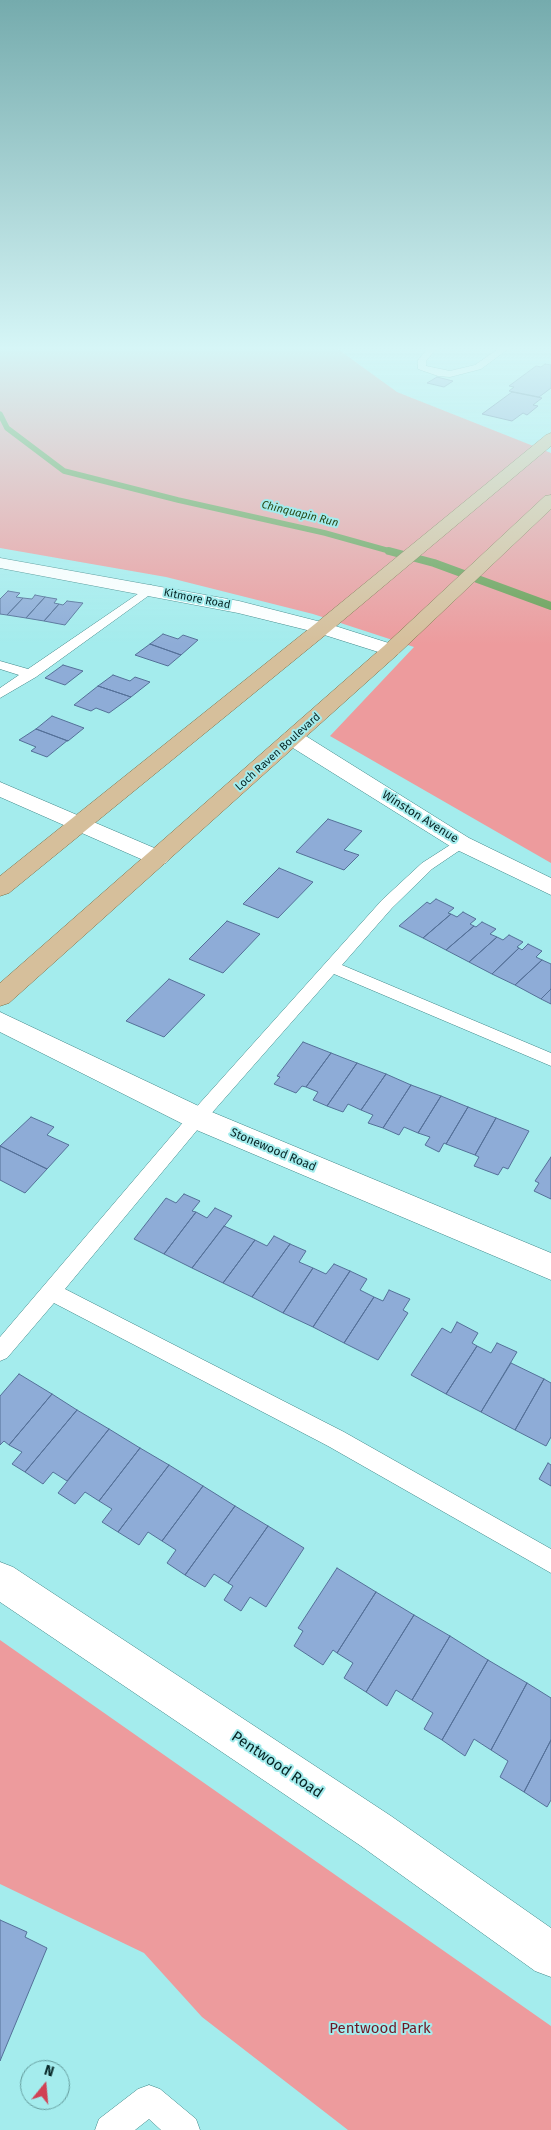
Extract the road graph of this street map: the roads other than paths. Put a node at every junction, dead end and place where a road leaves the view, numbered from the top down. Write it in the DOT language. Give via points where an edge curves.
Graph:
graph roads {
  1 [pos="544,446"];
  2 [pos="551,500"];
  3 [pos="0,563"];
  4 [pos="151,589"];
  5 [pos="322,628"];
  6 [pos="391,650"];
  7 [pos="0,664"];
  8 [pos="31,674"];
  9 [pos="0,694"];
  10 [pos="294,738"];
  11 [pos="0,789"];
  12 [pos="78,823"];
  13 [pos="461,843"];
  14 [pos="158,858"];
  15 [pos="0,888"];
  16 [pos="551,888"];
  17 [pos="331,967"];
  18 [pos="0,997"];
  19 [pos="0,1021"];
  20 [pos="551,1060"];
  21 [pos="197,1118"];
  22 [pos="551,1267"];
  23 [pos="52,1292"];
  24 [pos="0,1352"];
  25 [pos="551,1562"];
  26 [pos="0,1580"];
  27 [pos="551,1955"];
  28 [pos="110,2130"];
  29 [pos="185,2130"];
  1 -- 5 [label="main road" via="474,500"];
  2 -- 6 [label="main road, Loch Raven Boulevard"];
  3 -- 4 [label="street, Kitmore Road"];
  4 -- 5 [label="street, Kitmore Road"];
  4 -- 8 [label="lane"];
  5 -- 6 [label="street, Kitmore Road"];
  5 -- 12 [label="main road"];
  6 -- 10 [label="main road, Loch Raven Boulevard"];
  7 -- 8 [label="lane"];
  8 -- 9 [label="lane"];
  10 -- 13 [label="street, Winston Avenue"];
  10 -- 14 [label="main road, Loch Raven Boulevard"];
  11 -- 12 [label="street"];
  12 -- 14 [label="street"];
  12 -- 15 [label="main road"];
  13 -- 16 [label="street, Winston Avenue"];
  13 -- 17 [label="lane" via="427,866 387,904"];
  14 -- 18 [label="main road, Loch Raven Boulevard"];
  17 -- 20 [label="lane"];
  17 -- 21 [label="lane"];
  19 -- 21 [label="street, Stonewood Road"];
  21 -- 22 [label="street, Stonewood Road"];
  21 -- 23 [label="lane"];
  23 -- 24 [label="lane"];
  23 -- 25 [label="lane" via="336,1439"];
  26 -- 27 [label="street, Pentwood Road" via="376,1831"];
  28 -- 29 [label="lane" via="149,2100"];
}
